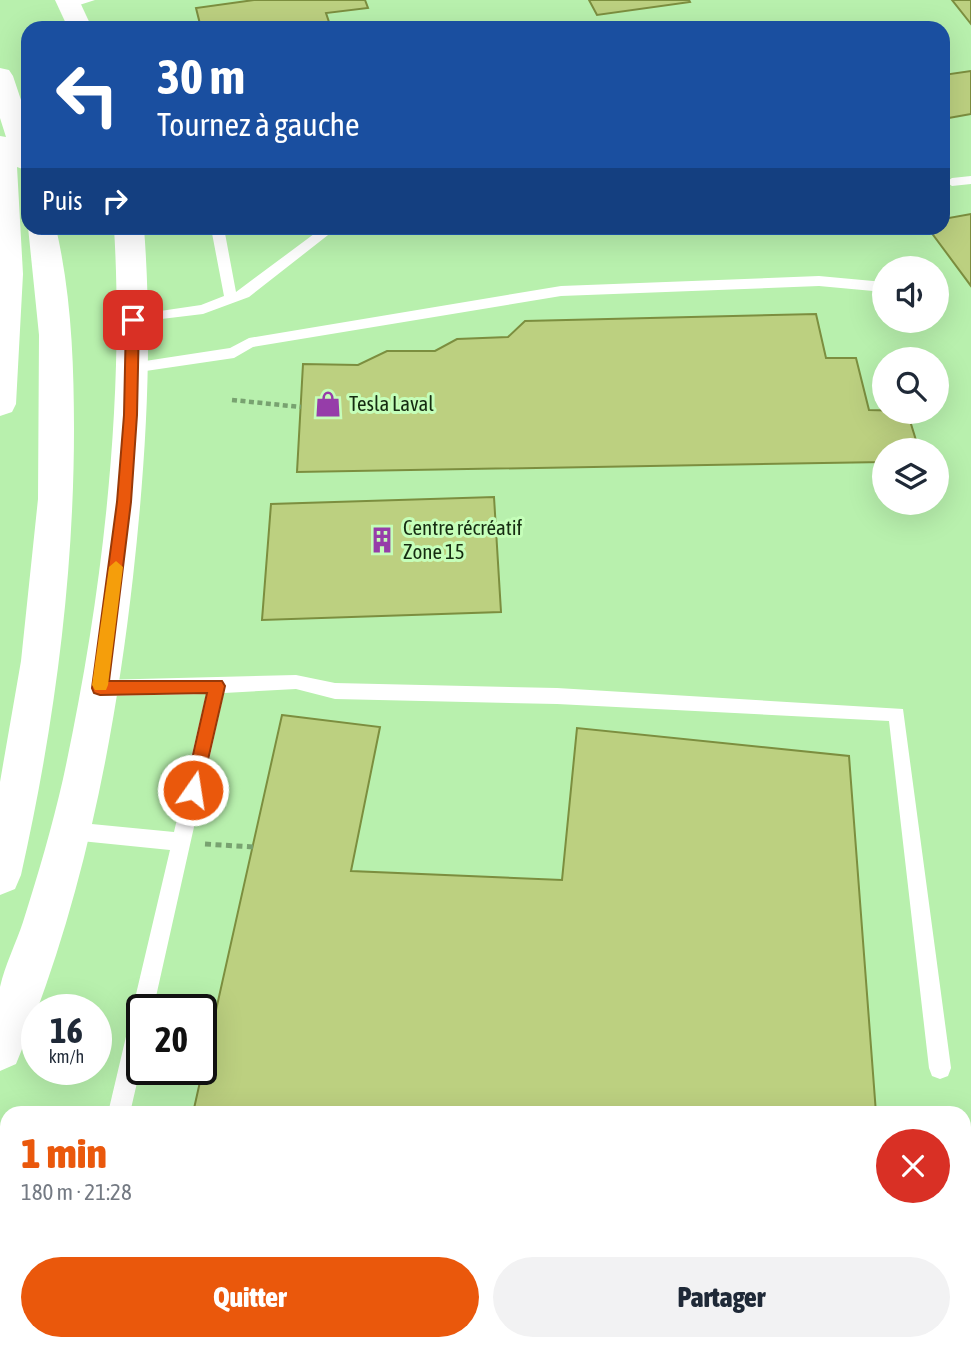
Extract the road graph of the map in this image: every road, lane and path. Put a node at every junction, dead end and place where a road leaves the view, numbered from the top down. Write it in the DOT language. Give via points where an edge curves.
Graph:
graph roads {
  1 [pos="0,76"];
  2 [pos="21,141"];
  3 [pos="0,144"];
  4 [pos="971,180"];
  5 [pos="952,182"];
  6 [pos="43,235"];
  7 [pos="129,235"];
  8 [pos="218,235"];
  9 [pos="321,235"];
  10 [pos="872,286"];
  11 [pos="230,299"];
  12 [pos="133,320"];
  13 [pos="132,368"];
  14 [pos="232,400"];
  15 [pos="0,404"];
  16 [pos="301,407"];
  17 [pos="217,686"];
  18 [pos="100,688"];
  19 [pos="71,831"];
  20 [pos="181,842"];
  21 [pos="206,844"];
  22 [pos="253,847"];
  23 [pos="0,875"];
  24 [pos="146,994"];
  25 [pos="0,1048"];
  26 [pos="940,1068"];
  27 [pos="126,1082"];
  28 [pos="121,1106"];
  1 -- 2 [label="main road"];
  3 -- 15 [label="main road" via="7,305"];
  4 -- 5 [label="lane"];
  6 -- 23 [label="main road" via="56,346 55,525 35,704"];
  7 -- 12 [label="main road"];
  8 -- 11 [label="lane"];
  9 -- 11 [label="lane" via="265,280"];
  10 -- 13 [label="lane" via="819,281 561,291 249,343 234,353"];
  11 -- 12 [label="lane" via="202,309"];
  12 -- 13 [label="main road"];
  13 -- 18 [label="main road" via="124,502"];
  14 -- 16 [label="path"];
  17 -- 18 [label="lane"];
  17 -- 20 [label="lane"];
  17 -- 26 [label="lane" via="296,682 335,691 557,696 897,714"];
  18 -- 19 [label="main road"];
  19 -- 20 [label="lane"];
  19 -- 25 [label="main road" via="40,939"];
  20 -- 24 [label="lane"];
  21 -- 22 [label="path"];
  27 -- 28 [label="lane"];
}
